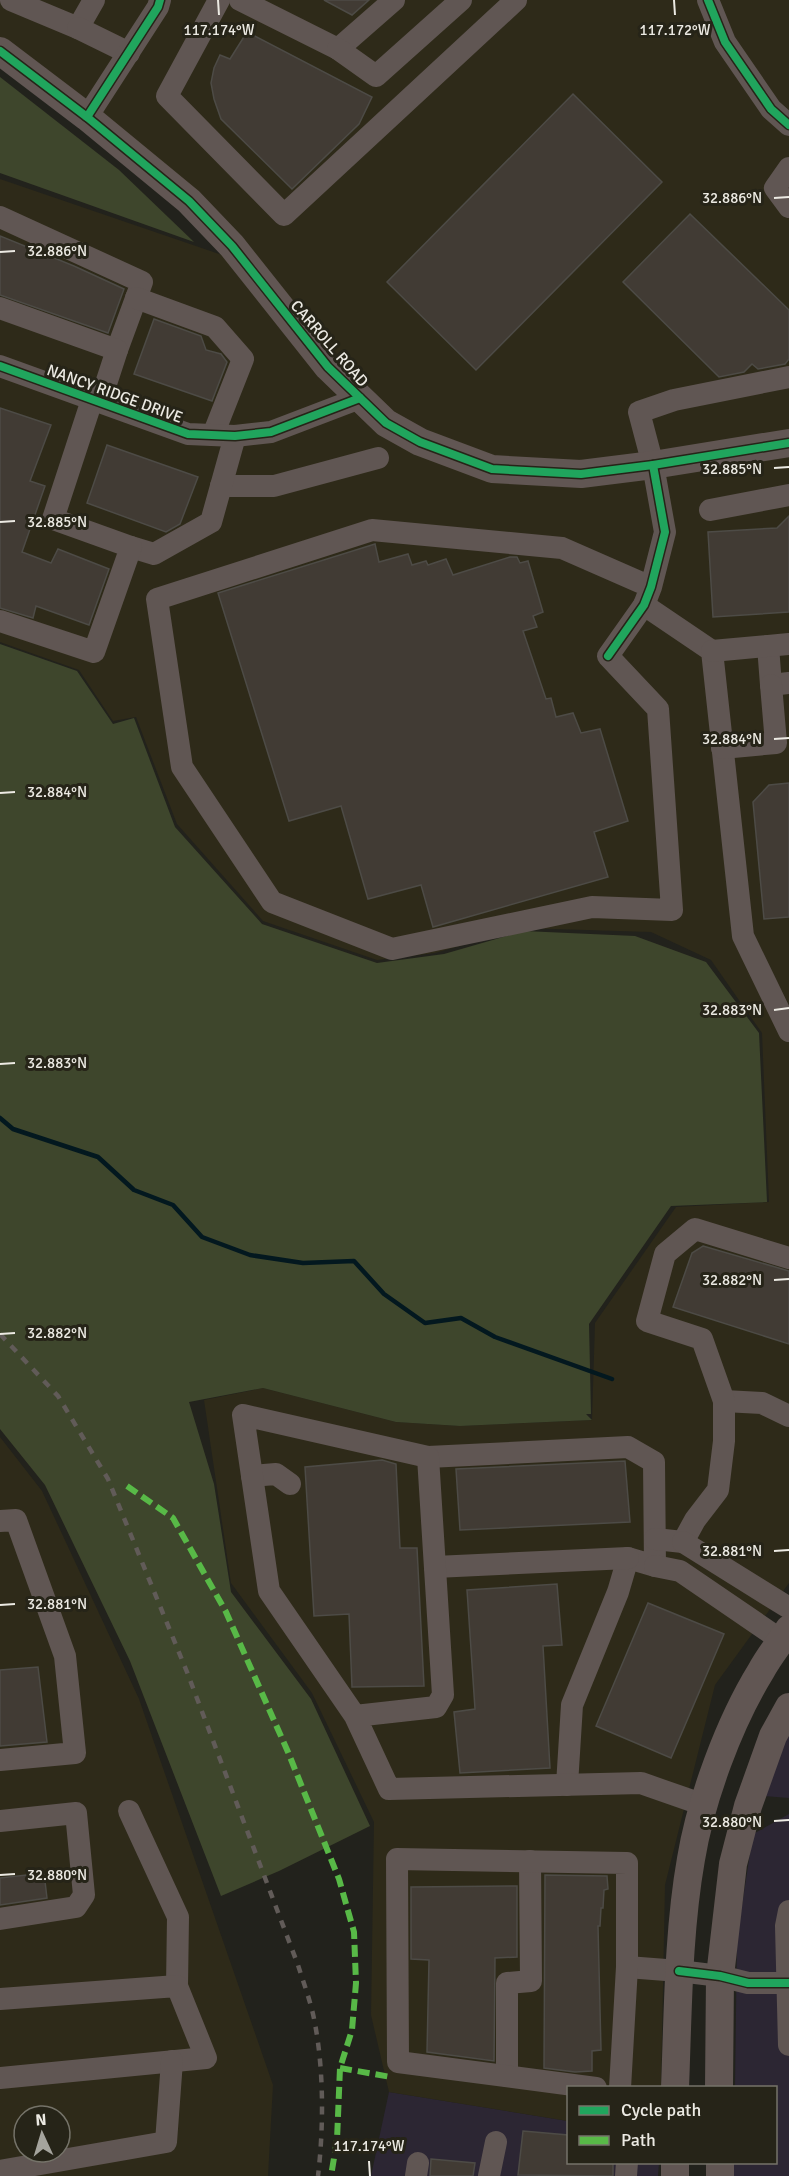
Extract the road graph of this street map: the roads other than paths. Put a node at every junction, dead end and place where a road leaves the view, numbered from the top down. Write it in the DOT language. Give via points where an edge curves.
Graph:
graph roads {
  1 [pos="11,0"];
  2 [pos="94,0"];
  3 [pos="160,0"];
  4 [pos="219,0"];
  5 [pos="394,0"];
  6 [pos="461,0"];
  7 [pos="516,0"];
  8 [pos="708,0"];
  9 [pos="251,2"];
  10 [pos="78,28"];
  11 [pos="338,49"];
  12 [pos="0,51"];
  13 [pos="129,52"];
  14 [pos="376,76"];
  15 [pos="403,105"];
  16 [pos="87,117"];
  17 [pos="789,125"];
  18 [pos="789,168"];
  19 [pos="789,207"];
  20 [pos="0,217"];
  21 [pos="136,298"];
  22 [pos="0,308"];
  23 [pos="117,350"];
  24 [pos="0,366"];
  25 [pos="789,377"];
  26 [pos="360,399"];
  27 [pos="96,401"];
  28 [pos="224,436"];
  29 [pos="789,443"];
  30 [pos="378,458"];
  31 [pos="653,465"];
  32 [pos="221,486"];
  33 [pos="789,495"];
  34 [pos="710,510"];
  35 [pos="131,547"];
  36 [pos="648,596"];
  37 [pos="0,621"];
  38 [pos="778,645"];
  39 [pos="712,651"];
  40 [pos="780,684"];
  41 [pos="722,748"];
  42 [pos="789,1031"];
  43 [pos="789,1258"];
  44 [pos="724,1401"];
  45 [pos="789,1416"];
  46 [pos="428,1457"];
  47 [pos="252,1476"];
  48 [pos="290,1484"];
  49 [pos="0,1521"];
  50 [pos="655,1539"];
  51 [pos="683,1542"];
  52 [pos="628,1558"];
  53 [pos="656,1566"];
  54 [pos="435,1567"];
  55 [pos="789,1608"];
  56 [pos="785,1634"];
  57 [pos="789,1707"];
  58 [pos="356,1716"];
  59 [pos="0,1760"];
  60 [pos="567,1785"];
  61 [pos="704,1805"];
  62 [pos="129,1811"];
  63 [pos="0,1821"];
  64 [pos="530,1861"];
  65 [pos="789,1911"];
  66 [pos="0,1919"];
  67 [pos="627,1967"];
  68 [pos="679,1971"];
  69 [pos="720,1976"];
  70 [pos="788,1983"];
  71 [pos="177,1986"];
  72 [pos="0,1999"];
  73 [pos="789,2045"];
  74 [pos="172,2061"];
  75 [pos="507,2076"];
  76 [pos="0,2078"];
  77 [pos="581,2086"];
  78 [pos="620,2086"];
  79 [pos="675,2086"];
  80 [pos="719,2086"];
  81 [pos="496,2142"];
  82 [pos="0,2171"];
  83 [pos="489,2176"];
  1 -- 10 [label="street"];
  2 -- 10 [label="street"];
  3 -- 13 [label="street"];
  4 -- 15 [label="street" via="167,96 284,215"];
  5 -- 11 [label="street"];
  6 -- 14 [label="street"];
  7 -- 15 [label="street"];
  8 -- 17 [label="street" via="725,42 771,109"];
  9 -- 11 [label="street"];
  10 -- 13 [label="street"];
  11 -- 14 [label="street"];
  12 -- 16 [label="main road, CARROLL ROAD"];
  13 -- 16 [label="street"];
  14 -- 15 [label="street"];
  16 -- 26 [label="main road, CARROLL ROAD" via="189,201 232,246 328,367"];
  18 -- 19 [label="street" via="775,188"];
  20 -- 21 [label="street" via="142,282"];
  21 -- 23 [label="street"];
  21 -- 28 [label="street" via="215,327 243,359"];
  22 -- 23 [label="street"];
  23 -- 27 [label="street"];
  24 -- 27 [label="street, NANCY RIDGE DRIVE"];
  25 -- 31 [label="street" via="674,400 639,412"];
  26 -- 28 [label="street, NANCY RIDGE DRIVE" via="271,432"];
  26 -- 31 [label="main road, CARROLL ROAD" via="386,423 420,442 492,469 581,474"];
  27 -- 28 [label="street, NANCY RIDGE DRIVE" via="188,434"];
  27 -- 35 [label="street" via="53,519"];
  28 -- 32 [label="street"];
  29 -- 31 [label="main road, CARROLL ROAD"];
  30 -- 32 [label="street" via="274,486"];
  31 -- 36 [label="street" via="665,532"];
  32 -- 35 [label="street" via="211,522 154,554"];
  33 -- 34 [label="street"];
  35 -- 37 [label="street" via="94,652"];
  36 -- 36 [label="street" via="608,656 658,709 672,910 592,907 392,949 272,902 182,767 157,598 372,531 562,548"];
  36 -- 39 [label="street"];
  38 -- 39 [label="street"];
  38 -- 40 [label="street"];
  39 -- 41 [label="street"];
  40 -- 41 [label="street" via="776,743"];
  41 -- 42 [label="street" via="743,936"];
  43 -- 44 [label="street" via="695,1228 665,1254 647,1321 702,1339"];
  44 -- 45 [label="street" via="762,1403"];
  44 -- 51 [label="street" via="718,1490"];
  46 -- 47 [label="street" via="243,1415"];
  46 -- 50 [label="street" via="628,1447 654,1462"];
  46 -- 54 [label="street"];
  47 -- 48 [label="street" via="276,1474"];
  47 -- 58 [label="street" via="269,1591"];
  49 -- 59 [label="street" via="16,1520 65,1656 75,1753"];
  50 -- 51 [label="street"];
  50 -- 53 [label="street"];
  51 -- 55 [label="street"];
  52 -- 53 [label="street"];
  52 -- 54 [label="street"];
  52 -- 60 [label="street" via="572,1705"];
  53 -- 56 [label="street" via="680,1571"];
  54 -- 58 [label="street" via="443,1695 436,1707"];
  56 -- 61 [label="main road" via="760,1671 730,1732"];
  57 -- 69 [label="main road" via="773,1736 733,1864"];
  58 -- 60 [label="street" via="389,1789"];
  60 -- 61 [label="street" via="641,1783"];
  61 -- 68 [label="main road" via="691,1858"];
  62 -- 71 [label="street" via="178,1917"];
  63 -- 66 [label="street" via="76,1813 84,1895 76,1908"];
  64 -- 67 [label="street" via="627,1863"];
  64 -- 75 [label="street" via="531,1982 507,1983"];
  64 -- 75 [label="street" via="397,1859 398,2062"];
  65 -- 70 [label="street"];
  67 -- 68 [label="street"];
  67 -- 78 [label="street"];
  68 -- 69 [label="street"];
  68 -- 79 [label="main road"];
  69 -- 70 [label="street" via="748,1983"];
  69 -- 80 [label="main road"];
  70 -- 73 [label="street"];
  71 -- 72 [label="street"];
  71 -- 74 [label="street" via="206,2058"];
  74 -- 76 [label="street"];
  74 -- 82 [label="street" via="166,2142"];
  75 -- 77 [label="street"];
  81 -- 83 [label="street"];
}
